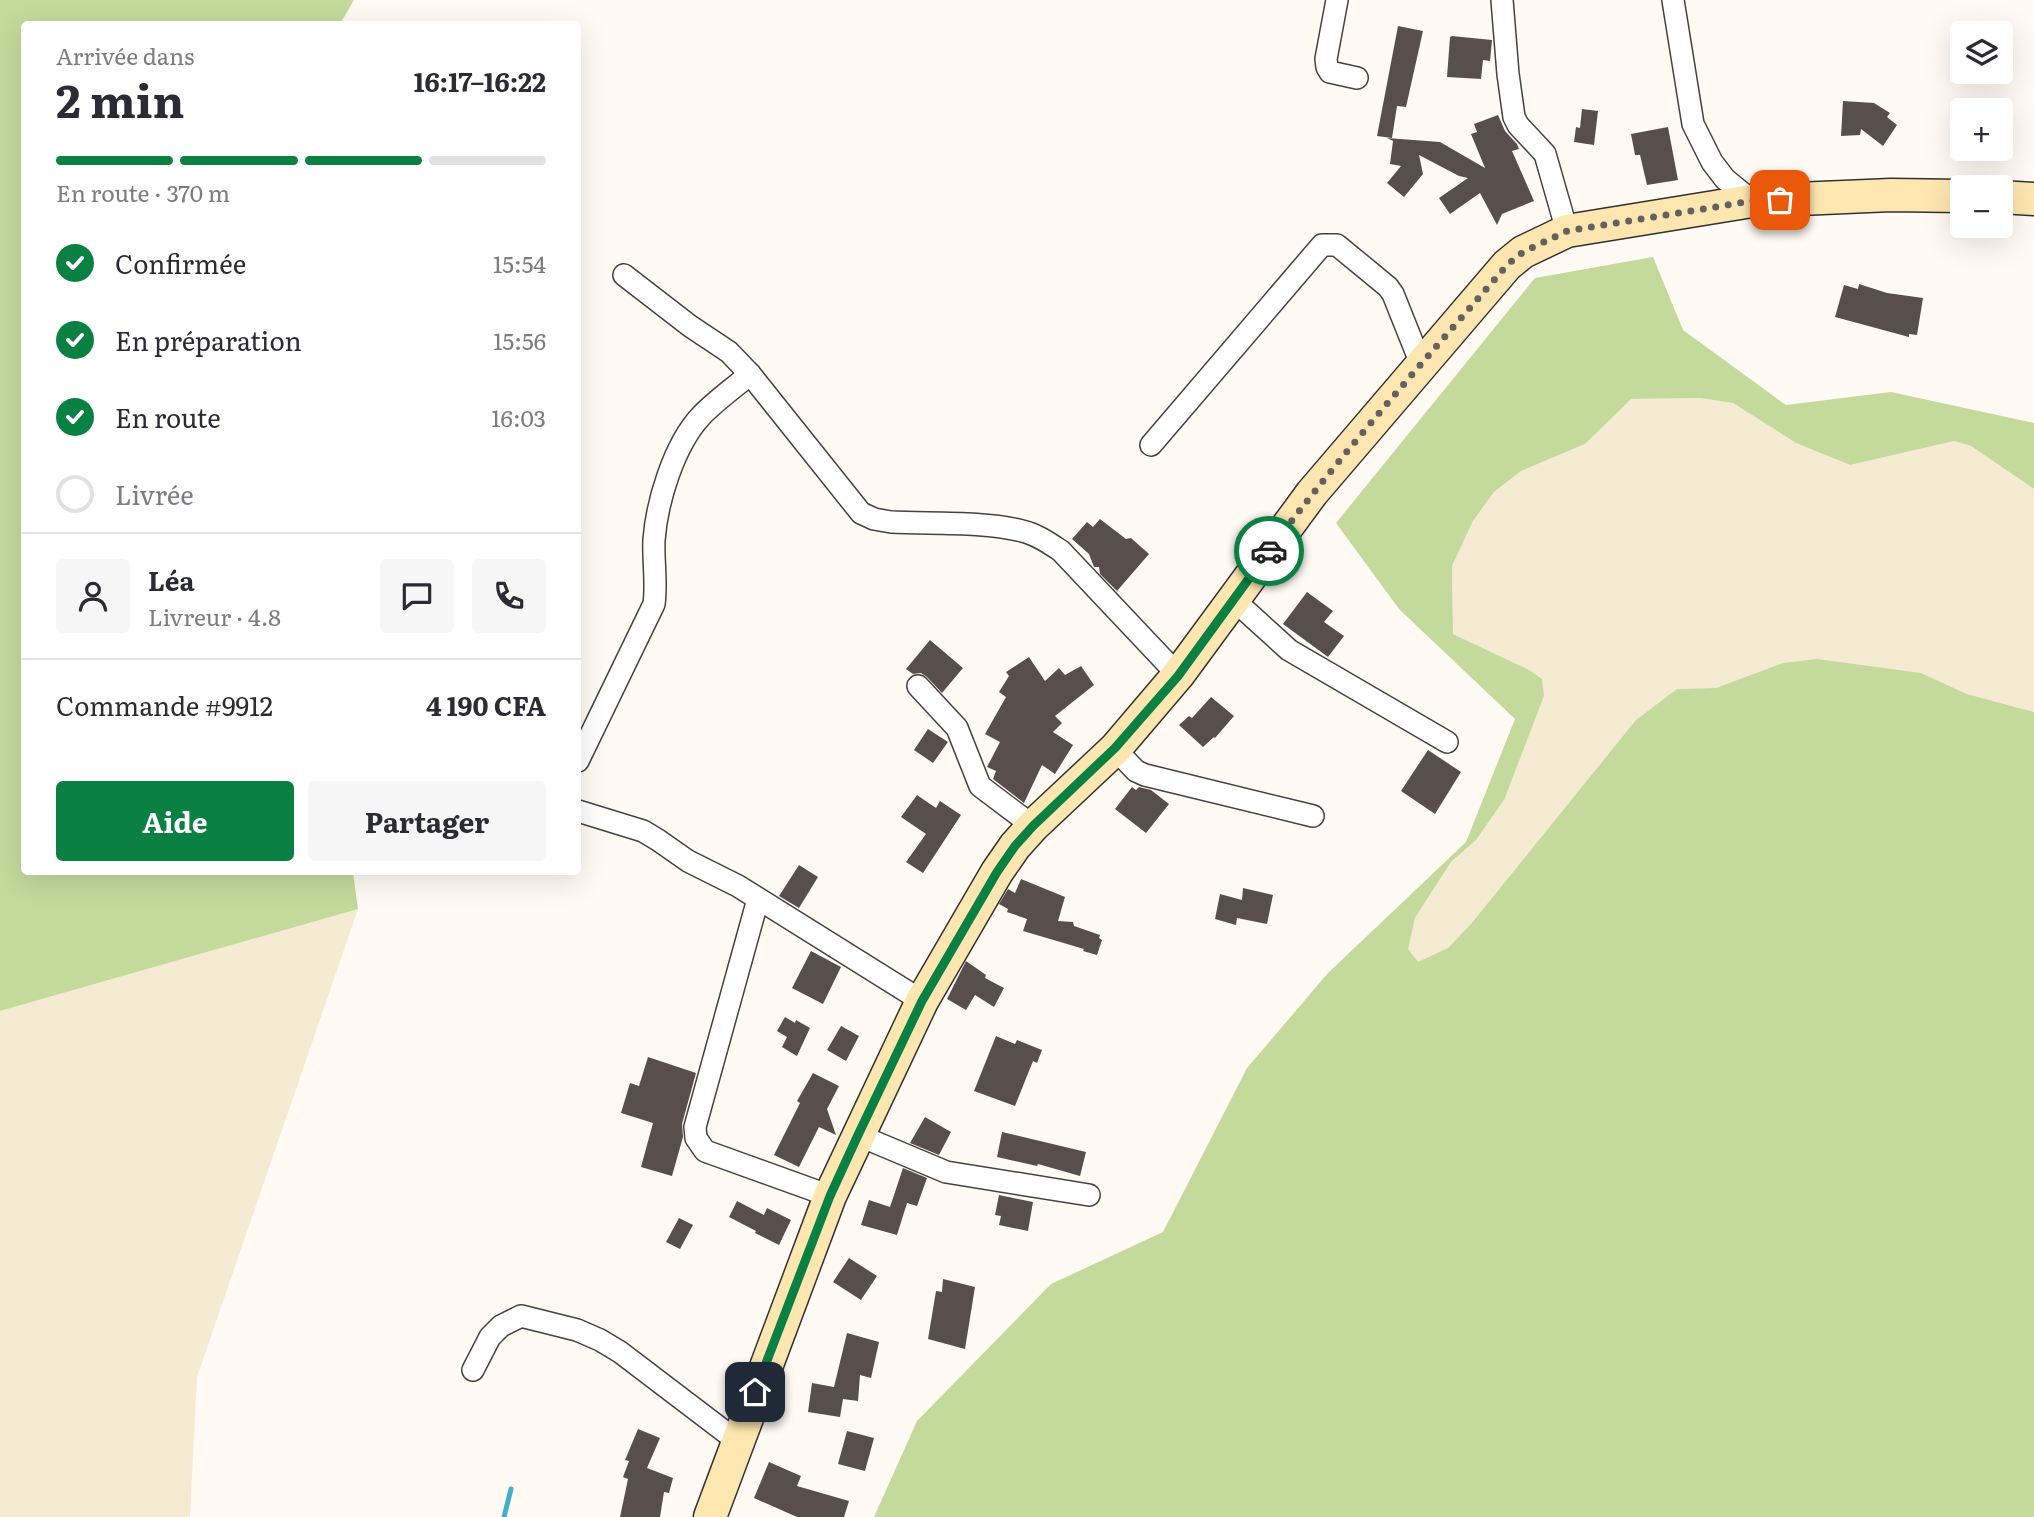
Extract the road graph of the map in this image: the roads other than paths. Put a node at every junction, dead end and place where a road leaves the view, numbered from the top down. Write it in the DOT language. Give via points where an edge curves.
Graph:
graph roads {
  1 [pos="1337,0"];
  2 [pos="1502,0"];
  3 [pos="1673,0"];
  4 [pos="1357,78"];
  5 [pos="1950,196"];
  6 [pos="2013,198"];
  7 [pos="2034,199"];
  8 [pos="1752,201"];
  9 [pos="1567,231"];
  10 [pos="624,275"];
  11 [pos="1421,364"];
  12 [pos="750,374"];
  13 [pos="1151,445"];
  14 [pos="1234,600"];
  15 [pos="1178,676"];
  16 [pos="918,686"];
  17 [pos="1447,742"];
  18 [pos="1115,748"];
  19 [pos="581,755"];
  20 [pos="581,812"];
  21 [pos="1313,817"];
  22 [pos="1033,826"];
  23 [pos="758,899"];
  24 [pos="922,1001"];
  25 [pos="858,1135"];
  26 [pos="1089,1195"];
  27 [pos="830,1196"];
  28 [pos="473,1370"];
  29 [pos="737,1441"];
  30 [pos="710,1517"];
  1 -- 4 [label="street" via="1327,67"];
  2 -- 9 [label="street" via="1514,117 1545,154"];
  3 -- 8 [label="street" via="1693,124 1719,170"];
  5 -- 8 [label="main road"];
  6 -- 7 [label="main road"];
  8 -- 9 [label="main road"];
  9 -- 11 [label="main road" via="1507,265"];
  10 -- 12 [label="street" via="729,352"];
  11 -- 13 [label="street" via="1388,287 1337,246 1322,245"];
  11 -- 14 [label="main road" via="1312,493"];
  12 -- 15 [label="street" via="861,513 891,522 1001,527 1046,541 1061,551"];
  12 -- 19 [label="street" via="697,420 667,475 654,538 654,604"];
  14 -- 15 [label="main road"];
  14 -- 17 [label="street" via="1289,650"];
  15 -- 18 [label="main road"];
  16 -- 22 [label="street" via="957,728 980,786"];
  18 -- 21 [label="street" via="1145,775"];
  18 -- 22 [label="main road"];
  20 -- 23 [label="street" via="643,831"];
  22 -- 24 [label="main road" via="997,872"];
  23 -- 24 [label="street"];
  23 -- 27 [label="street" via="695,1127 696,1138 705,1151"];
  24 -- 25 [label="main road"];
  25 -- 26 [label="street" via="946,1172"];
  25 -- 27 [label="main road"];
  27 -- 29 [label="main road"];
  28 -- 29 [label="street" via="490,1337 521,1316 577,1330 620,1352"];
  29 -- 30 [label="main road"];
}
